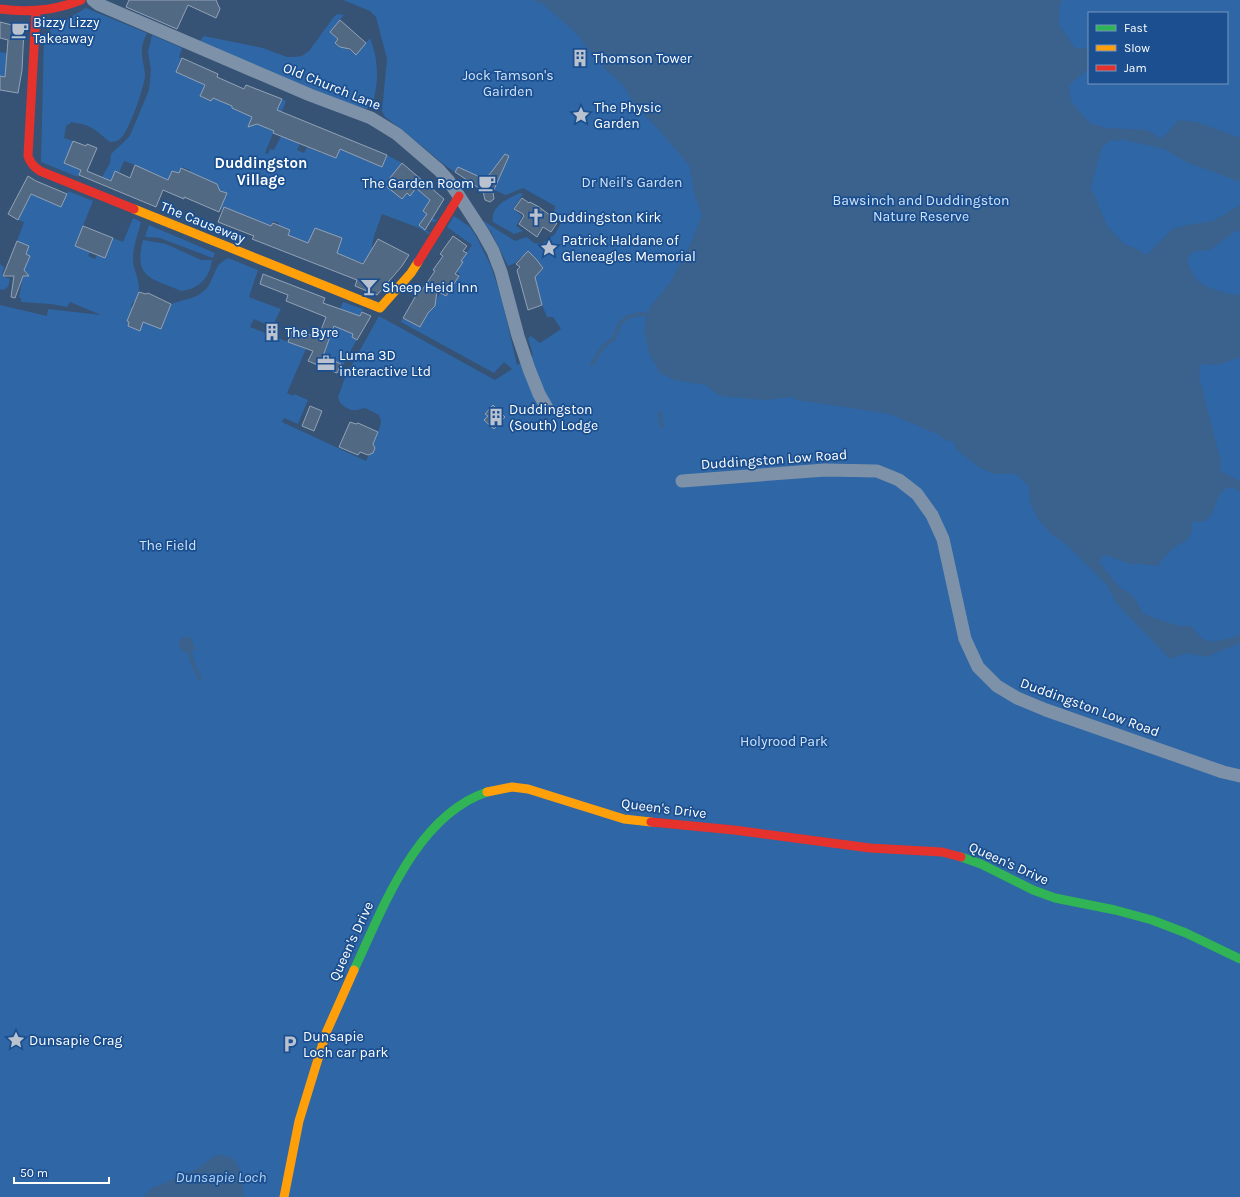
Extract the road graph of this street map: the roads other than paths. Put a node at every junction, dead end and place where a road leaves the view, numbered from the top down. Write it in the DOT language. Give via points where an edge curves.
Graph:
graph roads {
  1 [pos="81,0"];
  2 [pos="93,0"];
  3 [pos="0,9"];
  4 [pos="36,12"];
  5 [pos="459,196"];
  6 [pos="547,408"];
  7 [pos="682,481"];
  8 [pos="1240,776"];
  9 [pos="1240,959"];
  10 [pos="284,1197"];
  1 -- 4 [label="street" via="60,9"];
  2 -- 5 [label="street, Old Church Lane" via="240,66 371,118 397,134 439,170"];
  3 -- 4 [label="street"];
  4 -- 5 [label="street, The Causeway" via="28,156 33,167 40,171 380,308 411,273"];
  5 -- 6 [label="street, Old Church Lane" via="483,233 502,272 518,336 539,394"];
  7 -- 8 [label="street, Duddingston Low Road" via="825,470 877,472 899,480 917,494 932,515 943,539 965,639 978,666 997,686 1046,710"];
  9 -- 10 [label="street, Queen's Drive" via="1152,920 1055,898 981,864 942,852 870,848 624,819 528,789 512,787 493,790 478,795 447,814 418,847 390,891 326,1033 299,1121"];
}
